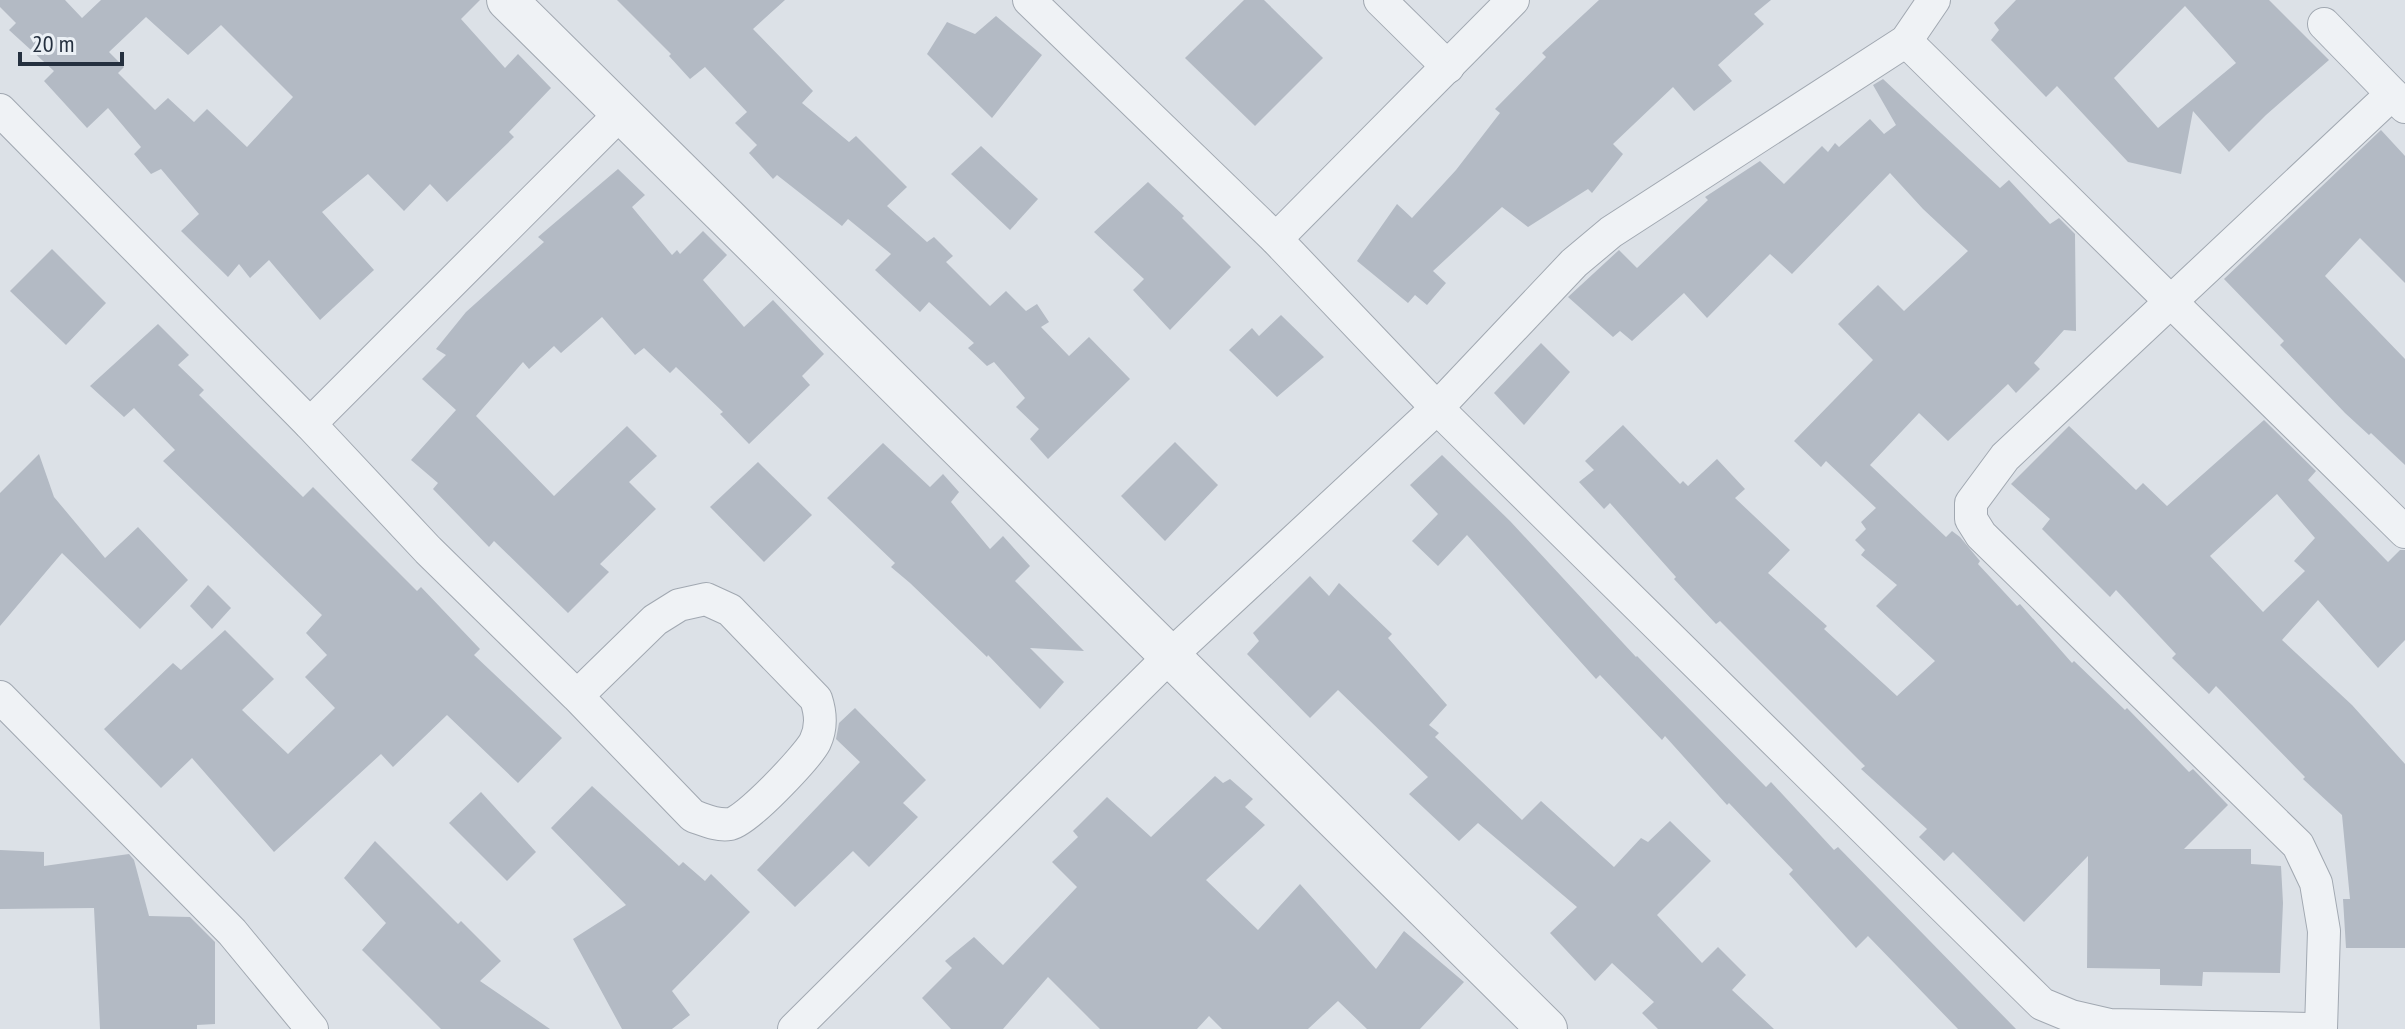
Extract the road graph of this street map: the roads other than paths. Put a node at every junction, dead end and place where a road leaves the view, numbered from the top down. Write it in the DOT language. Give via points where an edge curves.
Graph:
graph roads {
  1 [pos="507,0"];
  2 [pos="1029,0"];
  3 [pos="1380,0"];
  4 [pos="1513,0"];
  5 [pos="1934,0"];
  6 [pos="2324,24"];
  7 [pos="1906,41"];
  8 [pos="1448,67"];
  9 [pos="2399,100"];
  10 [pos="0,110"];
  11 [pos="622,112"];
  12 [pos="1276,239"];
  13 [pos="2171,302"];
  14 [pos="1437,408"];
  15 [pos="310,424"];
  16 [pos="2405,532"];
  17 [pos="1171,655"];
  18 [pos="577,696"];
  19 [pos="0,697"];
  20 [pos="312,1029"];
  21 [pos="794,1029"];
  22 [pos="1547,1029"];
  23 [pos="2310,1029"];
  24 [pos="2321,1029"];
  1 -- 11 [label="street"];
  2 -- 12 [label="street"];
  3 -- 8 [label="street"];
  4 -- 8 [label="street"];
  5 -- 7 [label="street"];
  6 -- 9 [label="street"];
  7 -- 13 [label="street"];
  7 -- 14 [label="street" via="1611,232 1574,263"];
  8 -- 12 [label="street"];
  9 -- 13 [label="street"];
  10 -- 15 [label="street"];
  11 -- 15 [label="street"];
  11 -- 17 [label="street"];
  12 -- 14 [label="street"];
  13 -- 16 [label="street"];
  13 -- 24 [label="street" via="2005,457 1971,503 1971,519 1981,535 2298,845 2316,883 2324,931"];
  14 -- 17 [label="street"];
  14 -- 23 [label="street" via="2042,1004 2110,1025"];
  15 -- 18 [label="street" via="428,550"];
  17 -- 21 [label="street"];
  17 -- 22 [label="street"];
  18 -- 18 [label="street" via="693,816 714,824 733,825 755,809 814,742 821,717 816,699 730,610 706,599 679,605 655,620"];
  19 -- 20 [label="street" via="232,932"];
}
